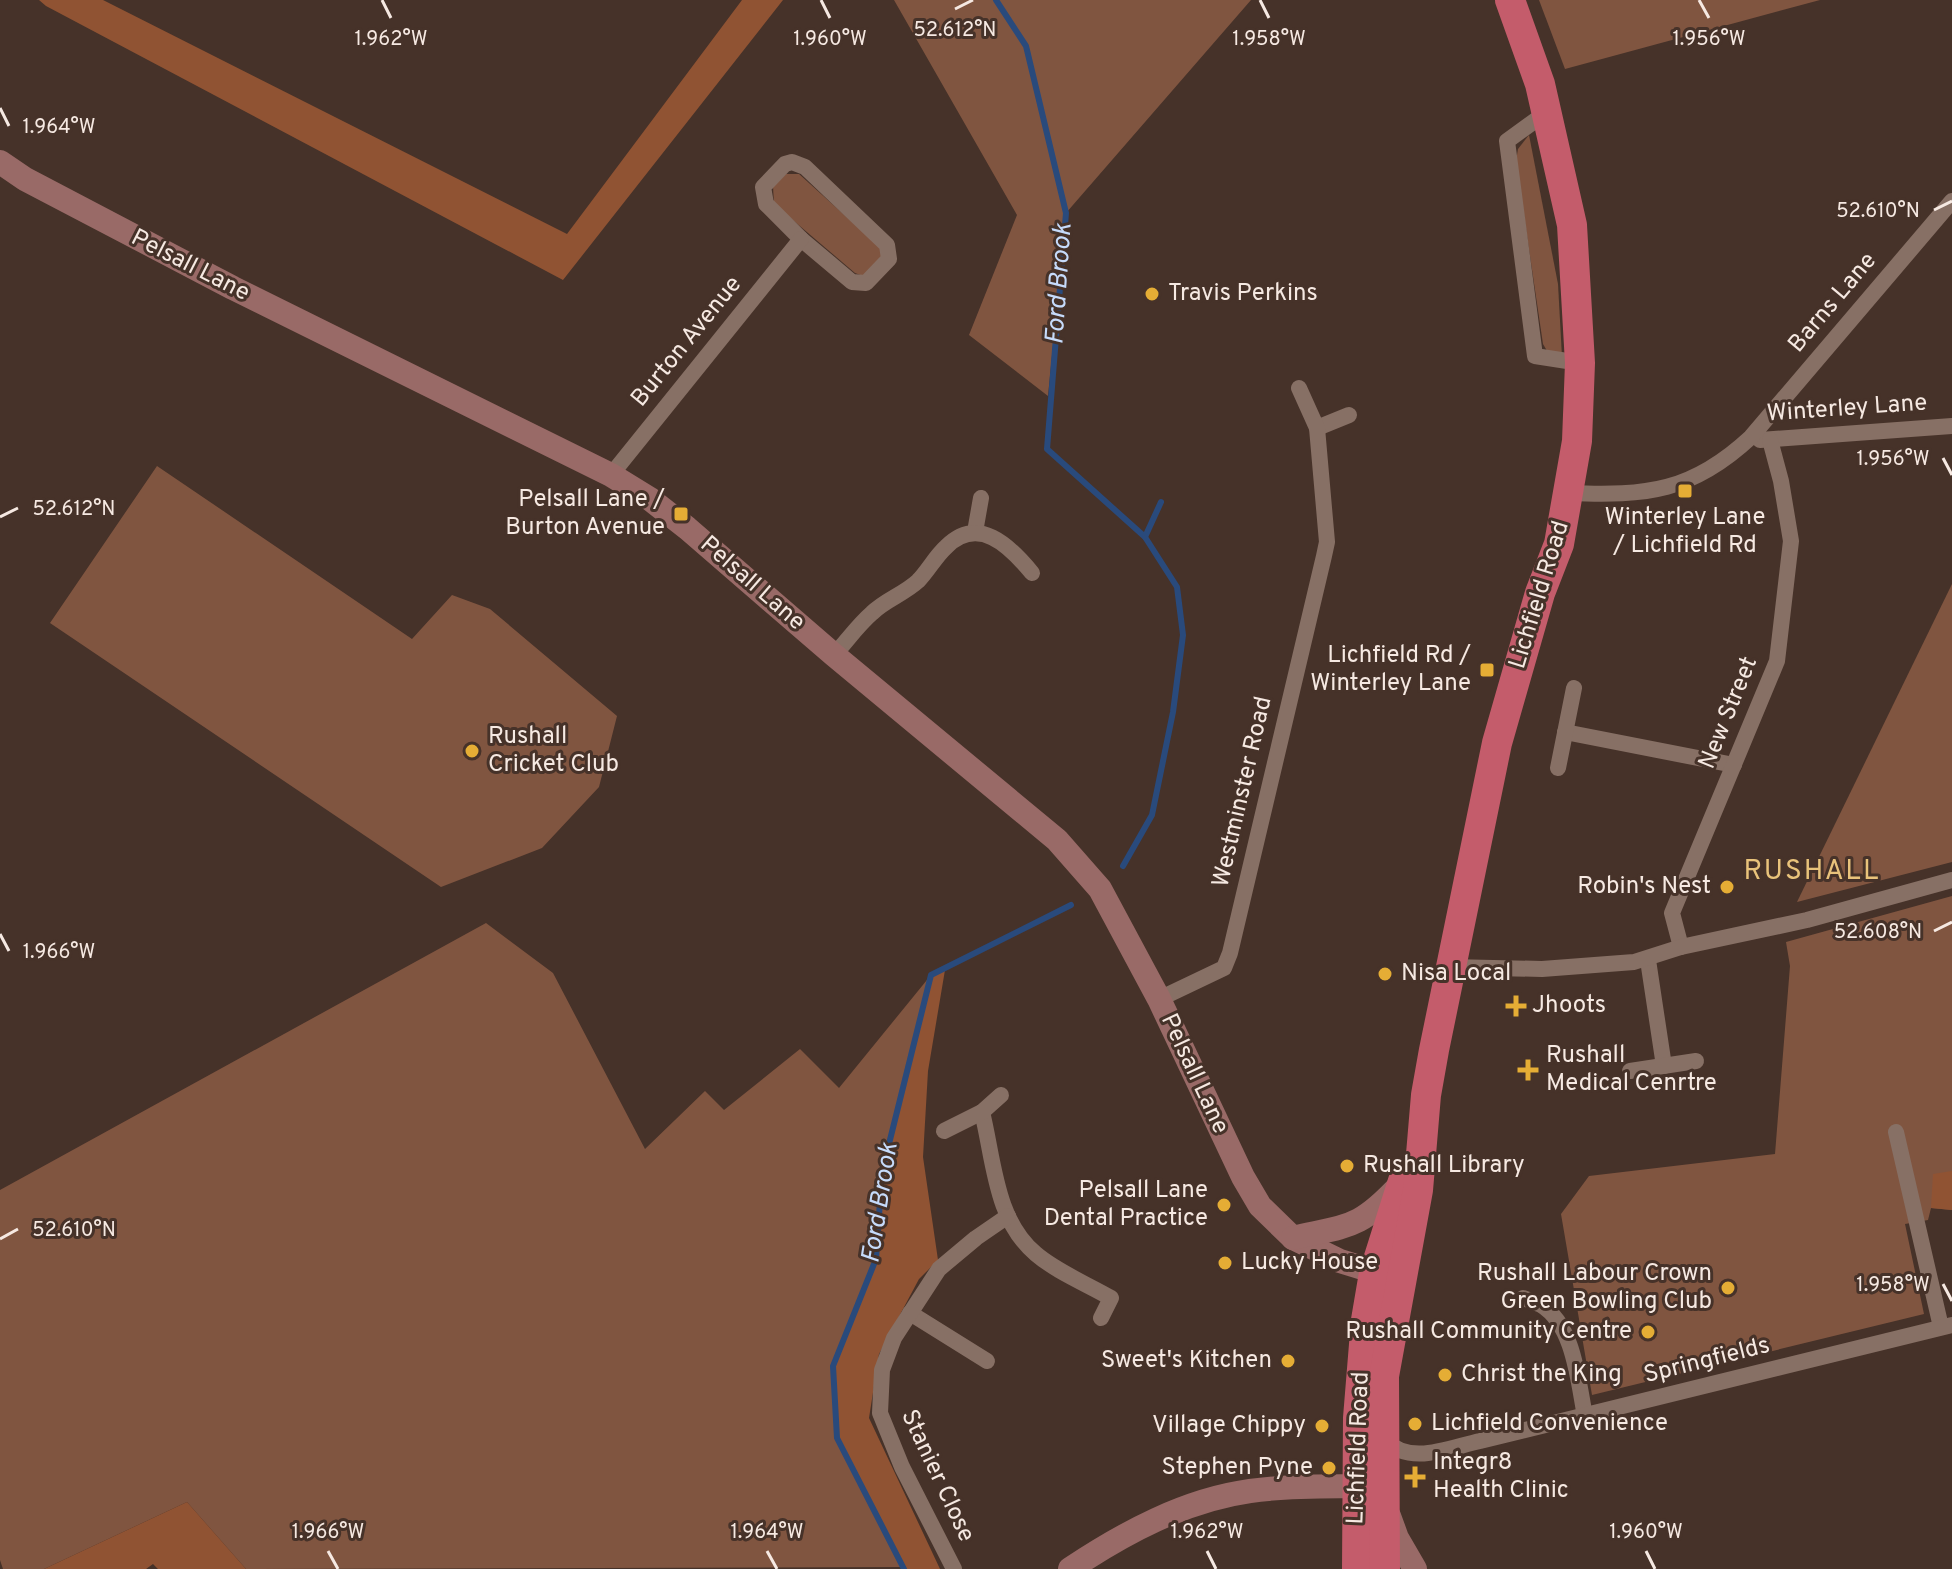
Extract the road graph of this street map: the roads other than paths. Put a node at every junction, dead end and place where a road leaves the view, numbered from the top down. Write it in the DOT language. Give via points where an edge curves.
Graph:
graph roads {
  1 [pos="1510,0"];
  2 [pos="1547,112"];
  3 [pos="0,162"];
  4 [pos="1952,201"];
  5 [pos="801,239"];
  6 [pos="1580,363"];
  7 [pos="1299,388"];
  8 [pos="1349,415"];
  9 [pos="1952,426"];
  10 [pos="1317,428"];
  11 [pos="1751,437"];
  12 [pos="1770,440"];
  13 [pos="611,475"];
  14 [pos="1569,493"];
  15 [pos="981,498"];
  16 [pos="975,532"];
  17 [pos="1032,573"];
  18 [pos="834,655"];
  19 [pos="1574,688"];
  20 [pos="1565,732"];
  21 [pos="1734,765"];
  22 [pos="1558,768"];
  23 [pos="1952,880"];
  24 [pos="1681,947"];
  25 [pos="1641,961"];
  26 [pos="1450,967"];
  27 [pos="1159,999"];
  28 [pos="1696,1061"];
  29 [pos="1664,1066"];
  30 [pos="1630,1071"];
  31 [pos="1001,1095"];
  32 [pos="1426,1095"];
  33 [pos="982,1112"];
  34 [pos="944,1131"];
  35 [pos="1896,1132"];
  36 [pos="1403,1181"];
  37 [pos="1008,1216"];
  38 [pos="1293,1238"];
  39 [pos="1388,1276"];
  40 [pos="1523,1298"];
  41 [pos="910,1313"];
  42 [pos="1101,1318"];
  43 [pos="1947,1326"];
  44 [pos="987,1361"];
  45 [pos="1585,1416"];
  46 [pos="1384,1439"];
  47 [pos="1376,1494"];
  48 [pos="1381,1565"];
  49 [pos="954,1569"];
  50 [pos="1070,1569"];
  1 -- 2 [label="highway, Lichfield Road"];
  2 -- 6 [label="highway, Lichfield Road" via="1572,225"];
  2 -- 6 [label="street" via="1507,141 1535,356"];
  3 -- 13 [label="main road, Pelsall Lane" via="233,288"];
  4 -- 11 [label="street, Barns Lane"];
  5 -- 5 [label="street" via="763,197 763,187 792,162 805,167 887,245 889,259 866,283 858,284"];
  5 -- 13 [label="street, Burton Avenue"];
  6 -- 14 [label="highway, Lichfield Road"];
  7 -- 10 [label="street, Westminster Road"];
  8 -- 10 [label="street"];
  9 -- 12 [label="street, Winterley Lane"];
  10 -- 27 [label="street, Westminster Road" via="1327,542 1230,953 1224,968"];
  11 -- 12 [label="street, Winterley Lane"];
  11 -- 14 [label="street, Winterley Lane" via="1713,467 1673,487"];
  12 -- 21 [label="street, New Street" via="1791,541 1777,661"];
  13 -- 18 [label="main road, Pelsall Lane" via="687,528"];
  14 -- 26 [label="highway, Lichfield Road" via="1559,544 1497,743"];
  15 -- 16 [label="street"];
  16 -- 17 [label="street" via="1003,544"];
  16 -- 18 [label="street" via="957,537 901,596 873,611"];
  18 -- 27 [label="main road, Pelsall Lane" via="1057,840 1100,889"];
  19 -- 20 [label="street"];
  20 -- 21 [label="street"];
  20 -- 22 [label="street"];
  21 -- 24 [label="street, New Street" via="1672,913"];
  23 -- 24 [label="street"];
  24 -- 25 [label="street"];
  25 -- 26 [label="street" via="1542,969"];
  25 -- 29 [label="street"];
  26 -- 32 [label="highway, Lichfield Road"];
  27 -- 38 [label="main road, Pelsall Lane" via="1250,1192"];
  28 -- 29 [label="street"];
  29 -- 30 [label="street"];
  31 -- 33 [label="street"];
  32 -- 36 [label="highway, Lichfield Road"];
  32 -- 39 [label="highway, Lichfield Road" via="1418,1190"];
  33 -- 34 [label="street"];
  33 -- 37 [label="street"];
  35 -- 43 [label="street"];
  36 -- 38 [label="main road" via="1359,1222"];
  36 -- 39 [label="highway, Lichfield Road"];
  37 -- 41 [label="street, Stanier Close" via="939,1269"];
  37 -- 42 [label="street" via="1037,1255 1111,1298"];
  38 -- 39 [label="main road, Pelsall Lane"];
  39 -- 46 [label="highway, Lichfield Road"];
  39 -- 47 [label="highway, Lichfield Road" via="1361,1369"];
  40 -- 45 [label="street" via="1540,1304 1565,1335"];
  41 -- 44 [label="street"];
  41 -- 49 [label="street, Stanier Close" via="882,1370 880,1413"];
  43 -- 45 [label="street, Springfields"];
  45 -- 46 [label="street, Springfields" via="1412,1455 1395,1450"];
  46 -- 47 [label="highway, Lichfield Road"];
  47 -- 48 [label="highway, Lichfield Road"];
  47 -- 50 [label="main road" via="1251,1490 1204,1500 1120,1538"];
}
